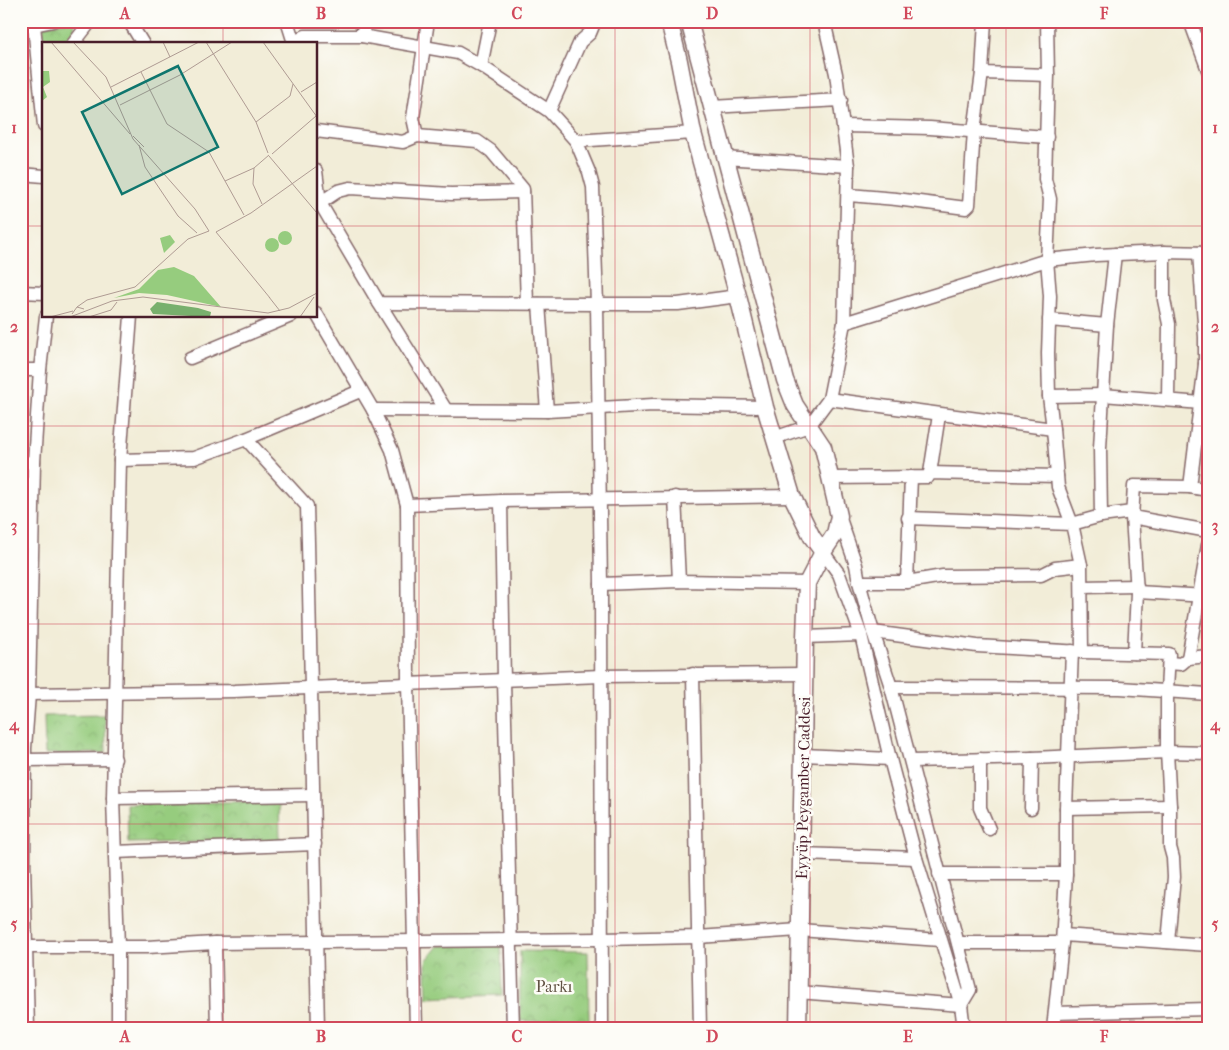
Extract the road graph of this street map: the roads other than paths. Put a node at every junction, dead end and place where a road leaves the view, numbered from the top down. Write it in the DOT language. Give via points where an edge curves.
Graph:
graph roads {
  1 [pos="53,21"];
  2 [pos="91,21"];
  3 [pos="129,21"];
  4 [pos="290,21"];
  5 [pos="365,21"];
  6 [pos="428,21"];
  7 [pos="490,21"];
  8 [pos="596,21"];
  9 [pos="669,21"];
  10 [pos="688,21"];
  11 [pos="824,21"];
  12 [pos="985,21"];
  13 [pos="1047,21"];
  14 [pos="1190,21"];
  15 [pos="30,25"];
  16 [pos="362,36"];
  17 [pos="75,42"];
  18 [pos="142,42"];
  19 [pos="294,42"];
  20 [pos="296,42"];
  21 [pos="423,46"];
  22 [pos="481,66"];
  23 [pos="1208,70"];
  24 [pos="982,73"];
  25 [pos="1048,75"];
  26 [pos="42,82"];
  27 [pos="841,100"];
  28 [pos="711,107"];
  29 [pos="549,111"];
  30 [pos="844,126"];
  31 [pos="974,131"];
  32 [pos="318,132"];
  33 [pos="693,133"];
  34 [pos="417,136"];
  35 [pos="1047,136"];
  36 [pos="576,141"];
  37 [pos="724,158"];
  38 [pos="848,166"];
  39 [pos="21,174"];
  40 [pos="42,176"];
  41 [pos="523,192"];
  42 [pos="849,196"];
  43 [pos="318,204"];
  44 [pos="1164,252"];
  45 [pos="1203,253"];
  46 [pos="1115,254"];
  47 [pos="1047,260"];
  48 [pos="21,292"];
  49 [pos="42,293"];
  50 [pos="738,296"];
  51 [pos="378,303"];
  52 [pos="533,304"];
  53 [pos="598,304"];
  54 [pos="318,316"];
  55 [pos="46,318"];
  56 [pos="131,318"];
  57 [pos="286,318"];
  58 [pos="1049,320"];
  59 [pos="844,323"];
  60 [pos="1107,325"];
  61 [pos="190,358"];
  62 [pos="1206,364"];
  63 [pos="21,370"];
  64 [pos="40,370"];
  65 [pos="360,391"];
  66 [pos="1103,395"];
  67 [pos="1049,396"];
  68 [pos="1168,399"];
  69 [pos="830,400"];
  70 [pos="1201,403"];
  71 [pos="765,407"];
  72 [pos="598,408"];
  73 [pos="373,410"];
  74 [pos="446,410"];
  75 [pos="547,411"];
  76 [pos="939,414"];
  77 [pos="809,426"];
  78 [pos="1053,428"];
  79 [pos="774,438"];
  80 [pos="246,439"];
  81 [pos="120,460"];
  82 [pos="21,462"];
  83 [pos="34,462"];
  84 [pos="930,473"];
  85 [pos="1057,476"];
  86 [pos="911,477"];
  87 [pos="830,478"];
  88 [pos="1190,487"];
  89 [pos="1208,490"];
  90 [pos="792,496"];
  91 [pos="675,497"];
  92 [pos="599,499"];
  93 [pos="501,501"];
  94 [pos="407,505"];
  95 [pos="1132,514"];
  96 [pos="839,516"];
  97 [pos="1101,516"];
  98 [pos="908,518"];
  99 [pos="1072,524"];
  100 [pos="27,528"];
  101 [pos="1208,531"];
  102 [pos="1208,545"];
  103 [pos="823,552"];
  104 [pos="1082,565"];
  105 [pos="679,581"];
  106 [pos="859,582"];
  107 [pos="907,582"];
  108 [pos="807,583"];
  109 [pos="601,584"];
  110 [pos="1082,587"];
  111 [pos="1137,589"];
  112 [pos="1204,596"];
  113 [pos="867,634"];
  114 [pos="805,637"];
  115 [pos="1077,651"];
  116 [pos="1134,653"];
  117 [pos="1208,656"];
  118 [pos="1188,658"];
  119 [pos="1169,663"];
  120 [pos="693,674"];
  121 [pos="805,674"];
  122 [pos="601,676"];
  123 [pos="25,677"];
  124 [pos="504,681"];
  125 [pos="408,683"];
  126 [pos="312,687"];
  127 [pos="891,687"];
  128 [pos="1071,687"];
  129 [pos="1167,690"];
  130 [pos="115,692"];
  131 [pos="29,694"];
  132 [pos="1208,694"];
  133 [pos="24,752"];
  134 [pos="1167,752"];
  135 [pos="1208,753"];
  136 [pos="803,755"];
  137 [pos="1068,757"];
  138 [pos="1032,758"];
  139 [pos="115,759"];
  140 [pos="890,759"];
  141 [pos="980,760"];
  142 [pos="911,762"];
  143 [pos="313,795"];
  144 [pos="113,798"];
  145 [pos="23,800"];
  146 [pos="1170,806"];
  147 [pos="1031,808"];
  148 [pos="1066,808"];
  149 [pos="989,829"];
  150 [pos="315,844"];
  151 [pos="115,852"];
  152 [pos="802,854"];
  153 [pos="916,858"];
  154 [pos="23,864"];
  155 [pos="939,874"];
  156 [pos="1066,874"];
  157 [pos="799,930"];
  158 [pos="698,937"];
  159 [pos="511,939"];
  160 [pos="602,939"];
  161 [pos="1062,939"];
  162 [pos="940,940"];
  163 [pos="415,941"];
  164 [pos="316,942"];
  165 [pos="1168,942"];
  166 [pos="958,943"];
  167 [pos="215,944"];
  168 [pos="1208,945"];
  169 [pos="24,947"];
  170 [pos="118,948"];
  171 [pos="798,992"];
  172 [pos="961,1005"];
  173 [pos="1208,1009"];
  174 [pos="1055,1013"];
  175 [pos="802,1028"];
  176 [pos="28,1029"];
  177 [pos="118,1029"];
  178 [pos="217,1029"];
  179 [pos="318,1029"];
  180 [pos="416,1029"];
  181 [pos="513,1029"];
  182 [pos="602,1029"];
  183 [pos="700,1029"];
  184 [pos="964,1029"];
  185 [pos="1053,1029"];
  1 -- 15 [label="street"];
  2 -- 17 [label="street"];
  3 -- 18 [label="street"];
  4 -- 19 [label="street"];
  5 -- 16 [label="street"];
  6 -- 21 [label="street"];
  7 -- 22 [label="street"];
  8 -- 29 [label="street" via="580,42"];
  9 -- 33 [label="main road"];
  10 -- 28 [label="main road"];
  11 -- 27 [label="street"];
  12 -- 24 [label="street"];
  13 -- 25 [label="street"];
  14 -- 23 [label="street"];
  15 -- 26 [label="street"];
  16 -- 20 [label="street" via="305,36"];
  16 -- 21 [label="street"];
  21 -- 22 [label="street" via="458,53"];
  21 -- 34 [label="street" via="413,118"];
  22 -- 29 [label="street"];
  24 -- 25 [label="street"];
  24 -- 31 [label="street"];
  25 -- 35 [label="street"];
  27 -- 28 [label="street"];
  27 -- 30 [label="street"];
  28 -- 37 [label="main road"];
  29 -- 36 [label="street"];
  30 -- 31 [label="street"];
  30 -- 38 [label="street"];
  31 -- 35 [label="street"];
  31 -- 42 [label="street" via="969,205 966,208"];
  32 -- 34 [label="street" via="403,142"];
  33 -- 36 [label="street"];
  33 -- 50 [label="main road"];
  34 -- 41 [label="street" via="477,141 505,166"];
  35 -- 47 [label="street" via="1045,179 1050,199"];
  36 -- 53 [label="street" via="593,187"];
  37 -- 38 [label="street"];
  37 -- 77 [label="main road" via="785,380 795,405"];
  38 -- 42 [label="street"];
  39 -- 40 [label="street"];
  41 -- 43 [label="street" via="442,194 350,188 338,191"];
  41 -- 52 [label="street"];
  42 -- 59 [label="street"];
  43 -- 51 [label="street"];
  44 -- 45 [label="street"];
  44 -- 46 [label="street"];
  44 -- 68 [label="street" via="1164,300 1169,324"];
  45 -- 62 [label="street"];
  46 -- 47 [label="street"];
  46 -- 60 [label="street"];
  47 -- 58 [label="street"];
  47 -- 59 [label="street"];
  48 -- 49 [label="street"];
  50 -- 53 [label="street" via="678,304"];
  50 -- 71 [label="main road"];
  51 -- 52 [label="street"];
  51 -- 74 [label="street"];
  52 -- 53 [label="street"];
  52 -- 75 [label="street"];
  53 -- 72 [label="street"];
  54 -- 65 [label="street"];
  55 -- 64 [label="street"];
  56 -- 81 [label="street"];
  57 -- 61 [label="street"];
  58 -- 60 [label="street"];
  58 -- 67 [label="street"];
  59 -- 69 [label="street"];
  60 -- 66 [label="street"];
  62 -- 70 [label="street"];
  63 -- 64 [label="street"];
  64 -- 83 [label="street"];
  65 -- 73 [label="street"];
  65 -- 80 [label="street"];
  66 -- 67 [label="street"];
  66 -- 68 [label="street"];
  66 -- 97 [label="street"];
  67 -- 78 [label="street"];
  68 -- 70 [label="street"];
  69 -- 76 [label="street"];
  69 -- 77 [label="street"];
  70 -- 88 [label="street"];
  71 -- 72 [label="street" via="654,405"];
  71 -- 79 [label="main road"];
  72 -- 75 [label="street"];
  72 -- 92 [label="street"];
  73 -- 74 [label="street"];
  73 -- 94 [label="street" via="392,450"];
  74 -- 75 [label="street"];
  76 -- 78 [label="street"];
  76 -- 84 [label="street"];
  77 -- 79 [label="street"];
  77 -- 87 [label="main road" via="823,447"];
  78 -- 85 [label="street"];
  79 -- 90 [label="main road"];
  80 -- 81 [label="street" via="194,458"];
  80 -- 126 [label="street" via="307,506"];
  81 -- 130 [label="street"];
  82 -- 83 [label="street"];
  83 -- 100 [label="street"];
  84 -- 85 [label="street"];
  84 -- 86 [label="street" via="928,477"];
  85 -- 99 [label="street"];
  86 -- 87 [label="street"];
  86 -- 98 [label="street"];
  87 -- 96 [label="main road"];
  88 -- 89 [label="street"];
  88 -- 95 [label="street" via="1134,486"];
  90 -- 91 [label="street"];
  90 -- 103 [label="main road"];
  91 -- 92 [label="street"];
  91 -- 105 [label="street"];
  92 -- 93 [label="street"];
  92 -- 109 [label="street"];
  93 -- 94 [label="street"];
  93 -- 124 [label="street"];
  94 -- 125 [label="street"];
  95 -- 97 [label="street"];
  95 -- 101 [label="street"];
  95 -- 111 [label="street"];
  96 -- 103 [label="main road, Eyyüp Peygamber Caddesi" via="835,534"];
  96 -- 106 [label="street"];
  97 -- 99 [label="street"];
  98 -- 99 [label="street"];
  98 -- 107 [label="street"];
  99 -- 104 [label="street"];
  100 -- 123 [label="street"];
  102 -- 112 [label="street"];
  103 -- 108 [label="main road, Eyyüp Peygamber Caddesi"];
  103 -- 113 [label="street" via="839,574"];
  104 -- 107 [label="street" via="1054,568 1042,575 943,576"];
  104 -- 110 [label="street"];
  105 -- 108 [label="street"];
  105 -- 109 [label="street"];
  106 -- 107 [label="street"];
  106 -- 113 [label="street"];
  108 -- 114 [label="main road, Eyyüp Peygamber Caddesi"];
  109 -- 122 [label="street"];
  110 -- 111 [label="street"];
  110 -- 115 [label="street"];
  111 -- 112 [label="street"];
  111 -- 116 [label="street"];
  112 -- 118 [label="street"];
  113 -- 114 [label="street"];
  113 -- 115 [label="street" via="977,646"];
  113 -- 127 [label="street"];
  113 -- 140 [label="street"];
  114 -- 121 [label="main road, Eyyüp Peygamber Caddesi"];
  115 -- 116 [label="street"];
  115 -- 128 [label="street"];
  116 -- 119 [label="street" via="1169,654"];
  117 -- 118 [label="street"];
  118 -- 119 [label="street" via="1181,664"];
  119 -- 129 [label="street"];
  120 -- 121 [label="street"];
  120 -- 122 [label="street"];
  120 -- 158 [label="street"];
  121 -- 136 [label="main road, Eyyüp Peygamber Caddesi"];
  122 -- 124 [label="street"];
  122 -- 160 [label="street"];
  123 -- 131 [label="street"];
  124 -- 125 [label="street"];
  124 -- 159 [label="street"];
  125 -- 126 [label="street"];
  125 -- 163 [label="street"];
  126 -- 130 [label="street" via="234,692"];
  126 -- 143 [label="street"];
  127 -- 128 [label="street"];
  127 -- 142 [label="street"];
  128 -- 129 [label="street"];
  128 -- 137 [label="street"];
  129 -- 132 [label="street"];
  129 -- 134 [label="street"];
  130 -- 131 [label="street"];
  130 -- 139 [label="street"];
  131 -- 133 [label="street"];
  133 -- 139 [label="street"];
  133 -- 145 [label="street"];
  134 -- 135 [label="street"];
  134 -- 137 [label="street"];
  134 -- 146 [label="street"];
  136 -- 140 [label="street"];
  136 -- 152 [label="main road, Eyyüp Peygamber Caddesi"];
  137 -- 138 [label="street"];
  137 -- 148 [label="street"];
  138 -- 141 [label="street"];
  138 -- 147 [label="street"];
  139 -- 144 [label="street"];
  140 -- 153 [label="street"];
  141 -- 142 [label="street"];
  141 -- 149 [label="street" via="980,808"];
  142 -- 155 [label="street"];
  143 -- 144 [label="street"];
  143 -- 150 [label="street"];
  144 -- 151 [label="street"];
  145 -- 154 [label="street"];
  146 -- 148 [label="street"];
  146 -- 165 [label="street" via="1174,877"];
  148 -- 156 [label="street"];
  150 -- 151 [label="street"];
  150 -- 164 [label="street"];
  151 -- 170 [label="street"];
  152 -- 153 [label="street"];
  152 -- 157 [label="main road, Eyyüp Peygamber Caddesi"];
  153 -- 162 [label="street"];
  154 -- 169 [label="street"];
  155 -- 156 [label="street"];
  155 -- 166 [label="street"];
  156 -- 161 [label="street"];
  157 -- 158 [label="street"];
  157 -- 162 [label="street"];
  157 -- 171 [label="main road, Eyyüp Peygamber Caddesi"];
  158 -- 160 [label="street"];
  158 -- 183 [label="street"];
  159 -- 160 [label="street"];
  159 -- 163 [label="street"];
  159 -- 181 [label="street"];
  160 -- 182 [label="street"];
  161 -- 165 [label="street"];
  161 -- 166 [label="street"];
  161 -- 174 [label="street"];
  162 -- 172 [label="street"];
  163 -- 164 [label="street"];
  163 -- 180 [label="street"];
  164 -- 167 [label="street"];
  164 -- 179 [label="street"];
  165 -- 168 [label="street"];
  166 -- 172 [label="street" via="970,990"];
  167 -- 170 [label="street"];
  167 -- 178 [label="street"];
  169 -- 170 [label="street"];
  169 -- 176 [label="street"];
  170 -- 177 [label="street"];
  171 -- 172 [label="street"];
  171 -- 175 [label="main road, Eyyüp Peygamber Caddesi"];
  172 -- 184 [label="street"];
  173 -- 174 [label="street"];
  174 -- 185 [label="street"];
}
